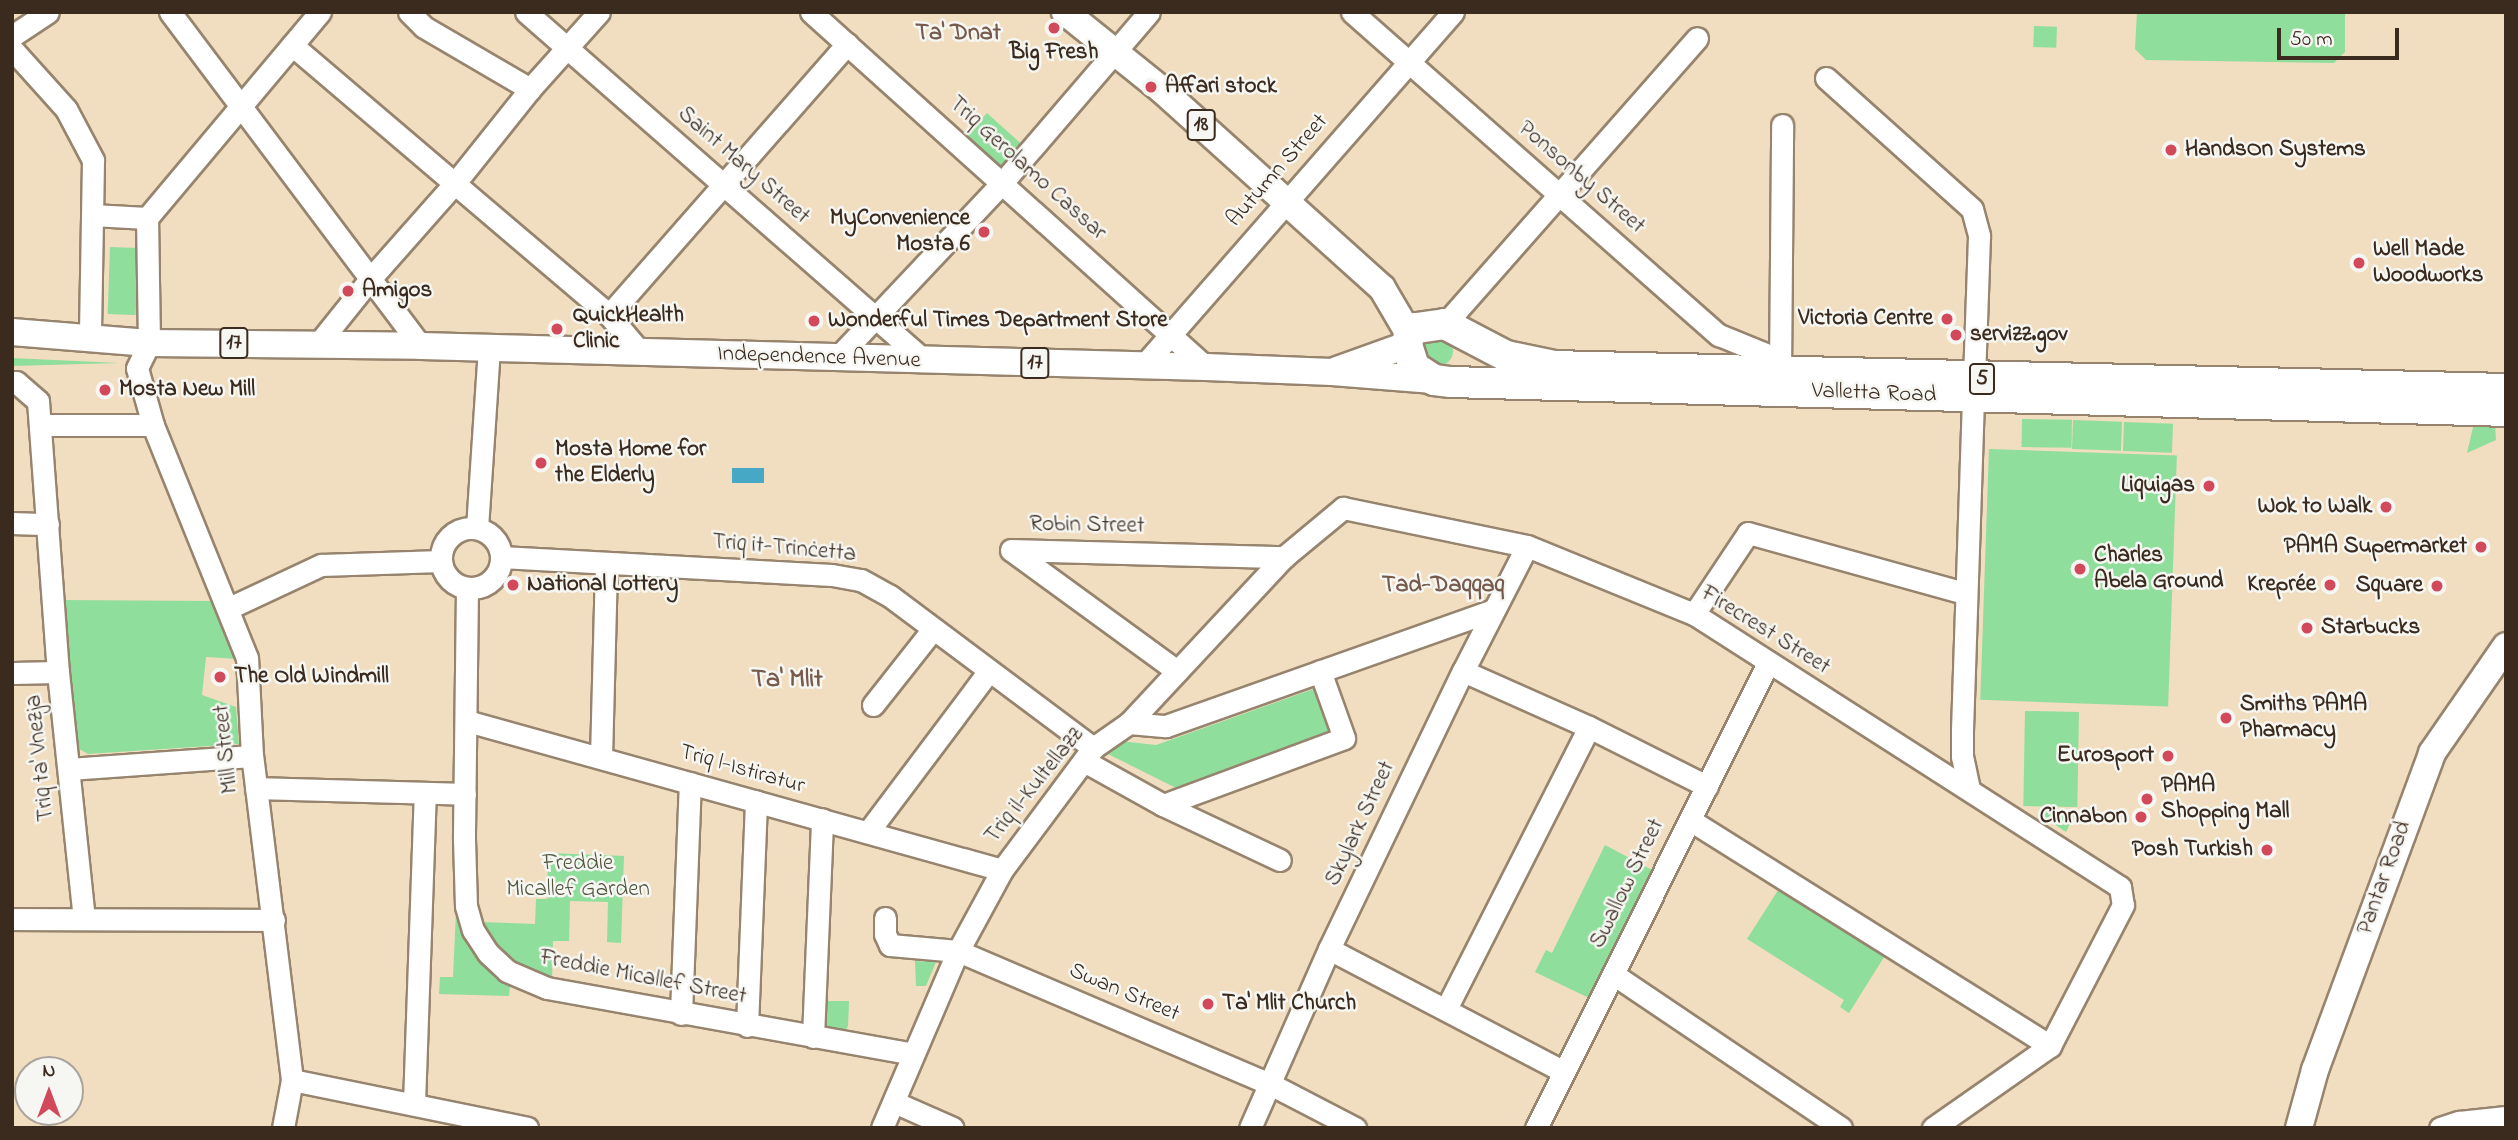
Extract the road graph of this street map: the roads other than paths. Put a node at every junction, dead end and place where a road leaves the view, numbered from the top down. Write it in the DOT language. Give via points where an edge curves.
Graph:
graph roads {
  1 [pos="48,12"];
  2 [pos="170,12"];
  3 [pos="320,12"];
  4 [pos="409,12"];
  5 [pos="526,12"];
  6 [pos="599,12"];
  7 [pos="811,12"];
  8 [pos="1065,12"];
  9 [pos="1149,12"];
  10 [pos="1352,12"];
  11 [pos="1453,12"];
  12 [pos="12,36"];
  13 [pos="1697,38"];
  14 [pos="846,44"];
  15 [pos="292,45"];
  16 [pos="567,49"];
  17 [pos="12,50"];
  18 [pos="1113,54"];
  19 [pos="1410,62"];
  20 [pos="1826,78"];
  21 [pos="530,89"];
  22 [pos="239,106"];
  23 [pos="1782,125"];
  24 [pos="455,183"];
  25 [pos="1002,183"];
  26 [pos="724,184"];
  27 [pos="1561,196"];
  28 [pos="1286,200"];
  29 [pos="92,215"];
  30 [pos="147,218"];
  31 [pos="370,279"];
  32 [pos="609,316"];
  33 [pos="876,317"];
  34 [pos="1445,324"];
  35 [pos="12,332"];
  36 [pos="1169,333"];
  37 [pos="1719,335"];
  38 [pos="90,338"];
  39 [pos="1408,340"];
  40 [pos="149,343"];
  41 [pos="318,344"];
  42 [pos="421,345"];
  43 [pos="489,349"];
  44 [pos="641,353"];
  45 [pos="838,357"];
  46 [pos="925,360"];
  47 [pos="1144,366"];
  48 [pos="1206,367"];
  49 [pos="1332,372"];
  50 [pos="1718,372"];
  51 [pos="1780,373"];
  52 [pos="1434,380"];
  53 [pos="12,382"];
  54 [pos="1973,388"];
  55 [pos="2506,389"];
  56 [pos="2506,411"];
  57 [pos="40,425"];
  58 [pos="153,425"];
  59 [pos="1343,508"];
  60 [pos="12,523"];
  61 [pos="48,524"];
  62 [pos="477,528"];
  63 [pos="1527,546"];
  64 [pos="1284,556"];
  65 [pos="501,557"];
  66 [pos="440,561"];
  67 [pos="606,565"];
  68 [pos="467,588"];
  69 [pos="1965,593"];
  70 [pos="229,608"];
  71 [pos="1493,610"];
  72 [pos="1693,614"];
  73 [pos="933,629"];
  74 [pos="2506,646"];
  75 [pos="1768,663"];
  76 [pos="1177,671"];
  77 [pos="1320,671"];
  78 [pos="1463,671"];
  79 [pos="58,672"];
  80 [pos="988,672"];
  81 [pos="12,673"];
  82 [pos="873,705"];
  83 [pos="467,721"];
  84 [pos="1129,723"];
  85 [pos="1589,727"];
  86 [pos="1088,754"];
  87 [pos="252,755"];
  88 [pos="1962,757"];
  89 [pos="601,758"];
  90 [pos="69,769"];
  91 [pos="1937,770"];
  92 [pos="690,783"];
  93 [pos="1707,786"];
  94 [pos="256,788"];
  95 [pos="1969,789"];
  96 [pos="425,793"];
  97 [pos="465,794"];
  98 [pos="756,801"];
  99 [pos="1163,805"];
  100 [pos="822,820"];
  101 [pos="1690,820"];
  102 [pos="868,832"];
  103 [pos="1280,860"];
  104 [pos="1002,870"];
  105 [pos="84,918"];
  106 [pos="885,918"];
  107 [pos="12,919"];
  108 [pos="274,919"];
  109 [pos="1329,949"];
  110 [pos="958,951"];
  111 [pos="1613,974"];
  112 [pos="1446,1009"];
  113 [pos="681,1014"];
  114 [pos="747,1026"];
  115 [pos="813,1037"];
  116 [pos="2050,1046"];
  117 [pos="914,1054"];
  118 [pos="1564,1072"];
  119 [pos="292,1080"];
  120 [pos="1270,1083"];
  121 [pos="894,1102"];
  122 [pos="414,1104"];
  123 [pos="2506,1117"];
  124 [pos="283,1128"];
  125 [pos="527,1128"];
  126 [pos="882,1128"];
  127 [pos="953,1128"];
  128 [pos="1250,1128"];
  129 [pos="1355,1128"];
  130 [pos="1536,1128"];
  131 [pos="1840,1128"];
  132 [pos="1933,1128"];
  133 [pos="2299,1128"];
  134 [pos="2440,1128"];
  1 -- 12 [label="street"];
  2 -- 22 [label="street"];
  3 -- 15 [label="street"];
  4 -- 21 [label="street" via="424,27"];
  5 -- 16 [label="street, Saint Mary Street"];
  6 -- 16 [label="street"];
  7 -- 14 [label="street, Triq Gerolamo Cassar"];
  8 -- 18 [label="main road, 18"];
  9 -- 18 [label="street"];
  10 -- 19 [label="street, Ponsonby Street"];
  11 -- 19 [label="street, Autumn Street"];
  13 -- 27 [label="street"];
  14 -- 25 [label="street, Triq Gerolamo Cassar"];
  14 -- 26 [label="street"];
  15 -- 22 [label="street"];
  15 -- 24 [label="street"];
  16 -- 21 [label="street"];
  16 -- 26 [label="street, Saint Mary Street"];
  17 -- 29 [label="street" via="66,108 93,160"];
  18 -- 25 [label="street"];
  18 -- 28 [label="main road, 18" via="1162,90"];
  19 -- 27 [label="street, Ponsonby Street"];
  19 -- 28 [label="street, Autumn Street"];
  20 -- 54 [label="street" via="1972,209 1979,236"];
  21 -- 24 [label="street"];
  22 -- 30 [label="street"];
  22 -- 31 [label="street"];
  23 -- 51 [label="street"];
  24 -- 31 [label="street"];
  24 -- 32 [label="street"];
  25 -- 33 [label="street"];
  25 -- 36 [label="street, Triq Gerolamo Cassar"];
  26 -- 32 [label="street"];
  26 -- 33 [label="street, Saint Mary Street"];
  27 -- 34 [label="street"];
  27 -- 37 [label="street, Ponsonby Street"];
  28 -- 36 [label="street, Autumn Street"];
  28 -- 39 [label="main road, 18" via="1382,288"];
  29 -- 30 [label="street"];
  29 -- 38 [label="street"];
  30 -- 40 [label="street, Mill Street"];
  31 -- 41 [label="street"];
  31 -- 42 [label="street"];
  32 -- 44 [label="street"];
  33 -- 45 [label="street"];
  33 -- 46 [label="street, Saint Mary Street"];
  34 -- 39 [label="highway" via="1429,324"];
  34 -- 50 [label="highway, Valletta Road / 5" via="1506,356 1530,363"];
  35 -- 38 [label="main road, Independence Avenue / 17"];
  36 -- 47 [label="street, Autumn Street"];
  36 -- 48 [label="street, Triq Gerolamo Cassar"];
  37 -- 50 [label="street"];
  37 -- 51 [label="street, Ponsonby Street" via="1768,355"];
  38 -- 40 [label="main road, Independence Avenue / 17"];
  39 -- 49 [label="main road, Independence Avenue / 17"];
  39 -- 52 [label="highway" via="1414,367"];
  40 -- 41 [label="main road, Independence Avenue / 17"];
  40 -- 58 [label="street, Mill Street" via="137,368"];
  41 -- 42 [label="main road, Independence Avenue / 17"];
  42 -- 43 [label="main road, Independence Avenue / 17"];
  43 -- 44 [label="main road, Independence Avenue / 17"];
  43 -- 62 [label="street"];
  44 -- 45 [label="main road, Independence Avenue / 17"];
  45 -- 46 [label="main road, Independence Avenue / 17"];
  46 -- 47 [label="main road, Independence Avenue / 17"];
  47 -- 48 [label="main road, Independence Avenue / 17"];
  48 -- 49 [label="main road, Independence Avenue / 17"];
  49 -- 52 [label="main road, Independence Avenue / 17"];
  50 -- 51 [label="highway, Valletta Road / 5"];
  51 -- 54 [label="highway, Valletta Road / 5"];
  52 -- 54 [label="highway, 5"];
  53 -- 57 [label="street, Triq ta' Vnezja" via="38,401"];
  54 -- 55 [label="highway, Valletta Road / 5"];
  54 -- 56 [label="highway, Valletta Road / 5"];
  54 -- 69 [label="street"];
  57 -- 58 [label="street"];
  57 -- 61 [label="street, Triq ta' Vnezja"];
  58 -- 70 [label="street, Mill Street"];
  59 -- 63 [label="street, Firecrest Street"];
  59 -- 64 [label="street, Triq il-Kultellazz"];
  60 -- 61 [label="street"];
  61 -- 79 [label="street, Triq ta' Vnezja"];
  62 -- 65 [label="street" via="494,538"];
  62 -- 66 [label="street" via="450,536"];
  63 -- 71 [label="street, Skylark Street"];
  63 -- 72 [label="street, Firecrest Street"];
  64 -- 76 [label="street, Triq il-Kultellazz"];
  64 -- 76 [label="street, Robin Street" via="1011,550"];
  65 -- 67 [label="street, Triq it-Trinċetta"];
  65 -- 68 [label="street" via="495,576"];
  66 -- 68 [label="street" via="449,579"];
  66 -- 70 [label="street" via="321,565"];
  67 -- 73 [label="street, Triq it-Trinċetta" via="860,580"];
  67 -- 89 [label="street"];
  68 -- 83 [label="street, Freddie Micallef Street"];
  69 -- 72 [label="street" via="1748,533"];
  69 -- 88 [label="street"];
  70 -- 87 [label="street, Mill Street" via="247,659"];
  71 -- 77 [label="street"];
  71 -- 78 [label="street, Skylark Street"];
  72 -- 75 [label="street, Firecrest Street"];
  73 -- 80 [label="street, Triq it-Trinċetta"];
  73 -- 82 [label="street"];
  74 -- 133 [label="main road, Pantar Road" via="2432,752 2315,1070"];
  75 -- 91 [label="street, Firecrest Street"];
  75 -- 93 [label="street, Swallow Street"];
  76 -- 84 [label="street, Triq il-Kultellazz"];
  77 -- 84 [label="street" via="1166,726"];
  77 -- 99 [label="street" via="1344,738"];
  78 -- 85 [label="street"];
  78 -- 109 [label="street, Skylark Street"];
  79 -- 81 [label="street"];
  79 -- 90 [label="street, Triq ta' Vnezja"];
  80 -- 86 [label="street, Triq it-Trinċetta"];
  80 -- 102 [label="street"];
  83 -- 89 [label="street, Triq l-Istiratur"];
  83 -- 97 [label="street, Freddie Micallef Street"];
  84 -- 86 [label="street, Triq il-Kultellazz"];
  85 -- 93 [label="street"];
  85 -- 112 [label="street"];
  86 -- 99 [label="street, Triq it-Trinċetta"];
  86 -- 104 [label="street, Triq il-Kultellazz"];
  87 -- 90 [label="street"];
  87 -- 94 [label="street, Mill Street"];
  88 -- 91 [label="street"];
  88 -- 95 [label="street"];
  89 -- 92 [label="street, Triq l-Istiratur"];
  90 -- 105 [label="street, Triq ta' Vnezja"];
  91 -- 95 [label="street, Firecrest Street"];
  92 -- 98 [label="street, Triq l-Istiratur"];
  92 -- 113 [label="street"];
  93 -- 101 [label="street, Swallow Street"];
  94 -- 96 [label="street"];
  94 -- 108 [label="street, Mill Street"];
  95 -- 116 [label="street, Firecrest Street" via="2120,887 2123,905"];
  96 -- 97 [label="street"];
  96 -- 122 [label="street"];
  97 -- 113 [label="street, Freddie Micallef Street" via="466,906 473,930 488,953 507,971 547,988"];
  98 -- 100 [label="street, Triq l-Istiratur"];
  98 -- 114 [label="street"];
  99 -- 103 [label="street, Triq it-Trinċetta"];
  100 -- 102 [label="street, Triq l-Istiratur"];
  100 -- 115 [label="street"];
  101 -- 111 [label="street, Swallow Street"];
  101 -- 116 [label="street"];
  102 -- 104 [label="street, Triq l-Istiratur"];
  104 -- 110 [label="street, Triq il-Kultellazz"];
  105 -- 107 [label="street"];
  105 -- 108 [label="street"];
  106 -- 110 [label="street, Swan Street" via="890,945"];
  108 -- 119 [label="street, Mill Street"];
  109 -- 112 [label="street"];
  109 -- 120 [label="street, Skylark Street"];
  110 -- 117 [label="street, Triq il-Kultellazz"];
  110 -- 120 [label="street, Swan Street"];
  111 -- 118 [label="street, Swallow Street"];
  111 -- 131 [label="street"];
  112 -- 118 [label="street"];
  113 -- 114 [label="street, Freddie Micallef Street"];
  114 -- 115 [label="street, Freddie Micallef Street"];
  115 -- 117 [label="street, Freddie Micallef Street"];
  116 -- 132 [label="street"];
  117 -- 121 [label="street, Triq il-Kultellazz"];
  118 -- 130 [label="street, Swallow Street"];
  119 -- 122 [label="street"];
  119 -- 124 [label="street, Mill Street"];
  120 -- 128 [label="street, Skylark Street"];
  120 -- 129 [label="street, Swan Street"];
  121 -- 126 [label="street, Triq il-Kultellazz"];
  121 -- 127 [label="street"];
  122 -- 125 [label="street"];
  123 -- 134 [label="street"];
}
